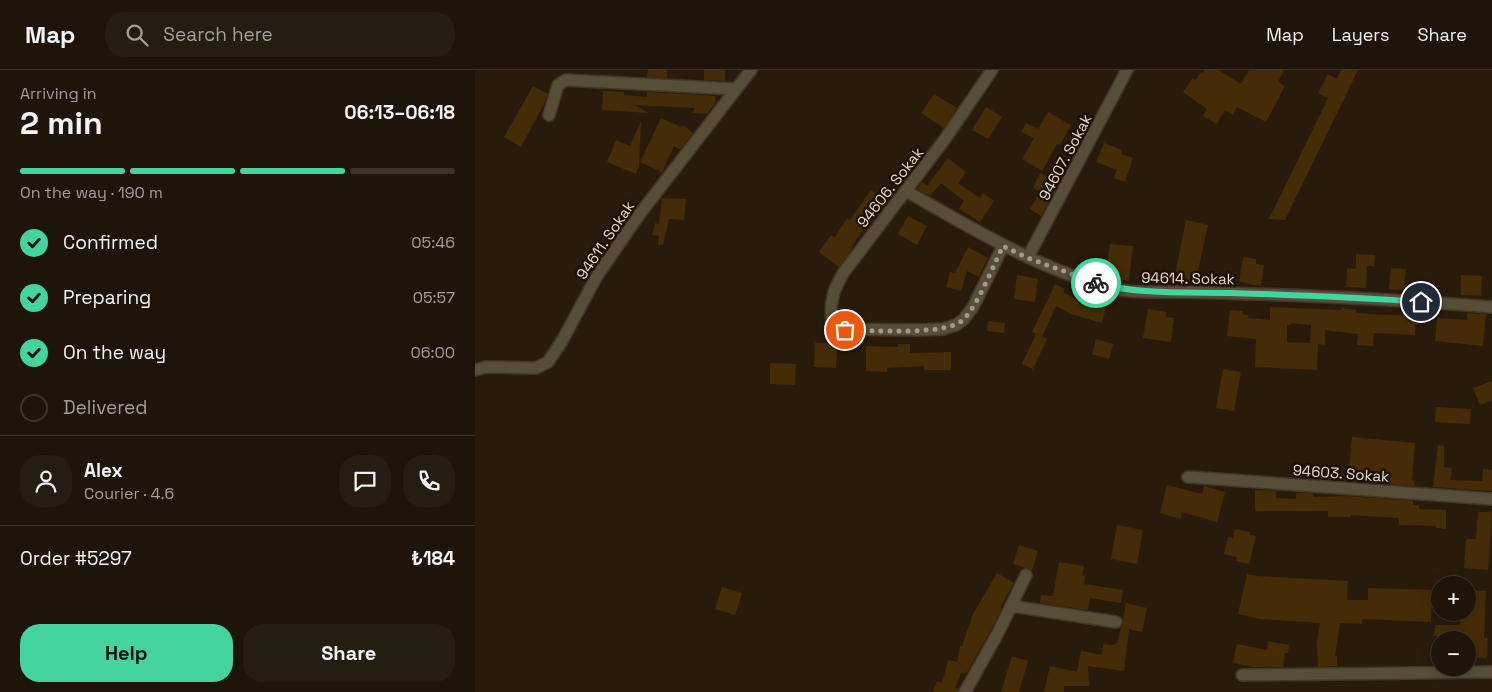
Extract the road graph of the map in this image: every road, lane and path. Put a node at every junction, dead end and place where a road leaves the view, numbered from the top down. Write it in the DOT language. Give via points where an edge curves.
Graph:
graph roads {
  1 [pos="751,70"];
  2 [pos="992,70"];
  3 [pos="1127,70"];
  4 [pos="735,89"];
  5 [pos="549,116"];
  6 [pos="906,192"];
  7 [pos="1003,246"];
  8 [pos="1028,258"];
  9 [pos="1492,307"];
  10 [pos="480,369"];
  11 [pos="1188,477"];
  12 [pos="1492,499"];
  13 [pos="1026,575"];
  14 [pos="1011,606"];
  15 [pos="1116,622"];
  16 [pos="1492,672"];
  17 [pos="1242,675"];
  18 [pos="965,692"];
  1 -- 4 [label="street, 94611. Sokak"];
  2 -- 6 [label="street, 94606. Sokak"];
  3 -- 8 [label="street, 94607. Sokak"];
  4 -- 5 [label="street" via="566,80 558,85"];
  4 -- 10 [label="street, 94611. Sokak" via="597,276 548,362 536,368"];
  6 -- 7 [label="street, 94614. Sokak"];
  6 -- 7 [label="street, 94606. Sokak" via="836,286 831,298 832,329 919,330 956,325 973,307"];
  7 -- 8 [label="street, 94614. Sokak"];
  8 -- 9 [label="street, 94614. Sokak" via="1096,284 1131,291 1386,299"];
  11 -- 12 [label="street, 94603. Sokak"];
  13 -- 14 [label="street"];
  14 -- 15 [label="street"];
  14 -- 18 [label="street"];
  16 -- 17 [label="street"];
}
